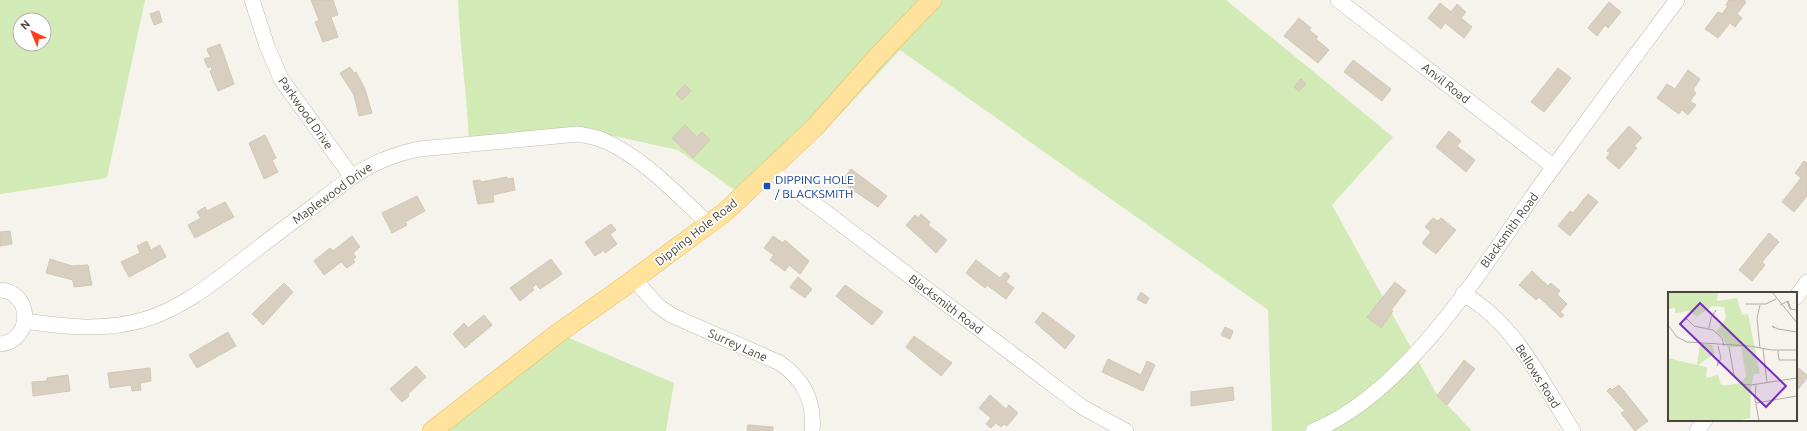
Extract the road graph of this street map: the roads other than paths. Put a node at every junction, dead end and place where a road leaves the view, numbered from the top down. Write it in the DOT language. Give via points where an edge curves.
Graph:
graph roads {
  1 [pos="252,0"];
  2 [pos="932,0"];
  3 [pos="1338,0"];
  4 [pos="1677,0"];
  5 [pos="1554,167"];
  6 [pos="770,170"];
  7 [pos="352,177"];
  8 [pos="708,223"];
  9 [pos="634,279"];
  10 [pos="1807,282"];
  11 [pos="0,290"];
  12 [pos="1463,294"];
  13 [pos="1797,296"];
  14 [pos="25,321"];
  15 [pos="0,344"];
  16 [pos="1704,421"];
  17 [pos="432,431"];
  18 [pos="812,431"];
  19 [pos="1126,431"];
  20 [pos="1313,431"];
  21 [pos="1573,431"];
  22 [pos="1697,431"];
  1 -- 7 [label="street, Parkwood Drive" via="266,46 281,79"];
  2 -- 6 [label="main road, Dipping Hole Road" via="876,57 815,127"];
  3 -- 5 [label="street, Anvil Road"];
  4 -- 5 [label="street, Blacksmith Road"];
  5 -- 12 [label="street, Blacksmith Road"];
  6 -- 8 [label="main road, Dipping Hole Road" via="725,212"];
  6 -- 19 [label="street, Blacksmith Road" via="1082,407"];
  7 -- 8 [label="street, Maplewood Drive" via="378,160 419,149 578,134 603,140 626,151"];
  7 -- 14 [label="street, Maplewood Drive" via="211,284 166,312 142,320 101,326 60,326"];
  8 -- 9 [label="main road, Dipping Hole Road"];
  9 -- 17 [label="main road, Dipping Hole Road" via="557,334"];
  9 -- 18 [label="street, Surrey Lane" via="657,305 671,315 780,363 791,371 806,390 811,403"];
  10 -- 13 [label="street"];
  11 -- 14 [label="street" via="19,298 24,309"];
  12 -- 20 [label="street, Blacksmith Road" via="1414,357 1372,397 1334,423"];
  12 -- 21 [label="street, Bellows Road" via="1494,316 1513,337 1534,365"];
  14 -- 15 [label="street" via="18,336"];
  16 -- 22 [label="street"];
}
